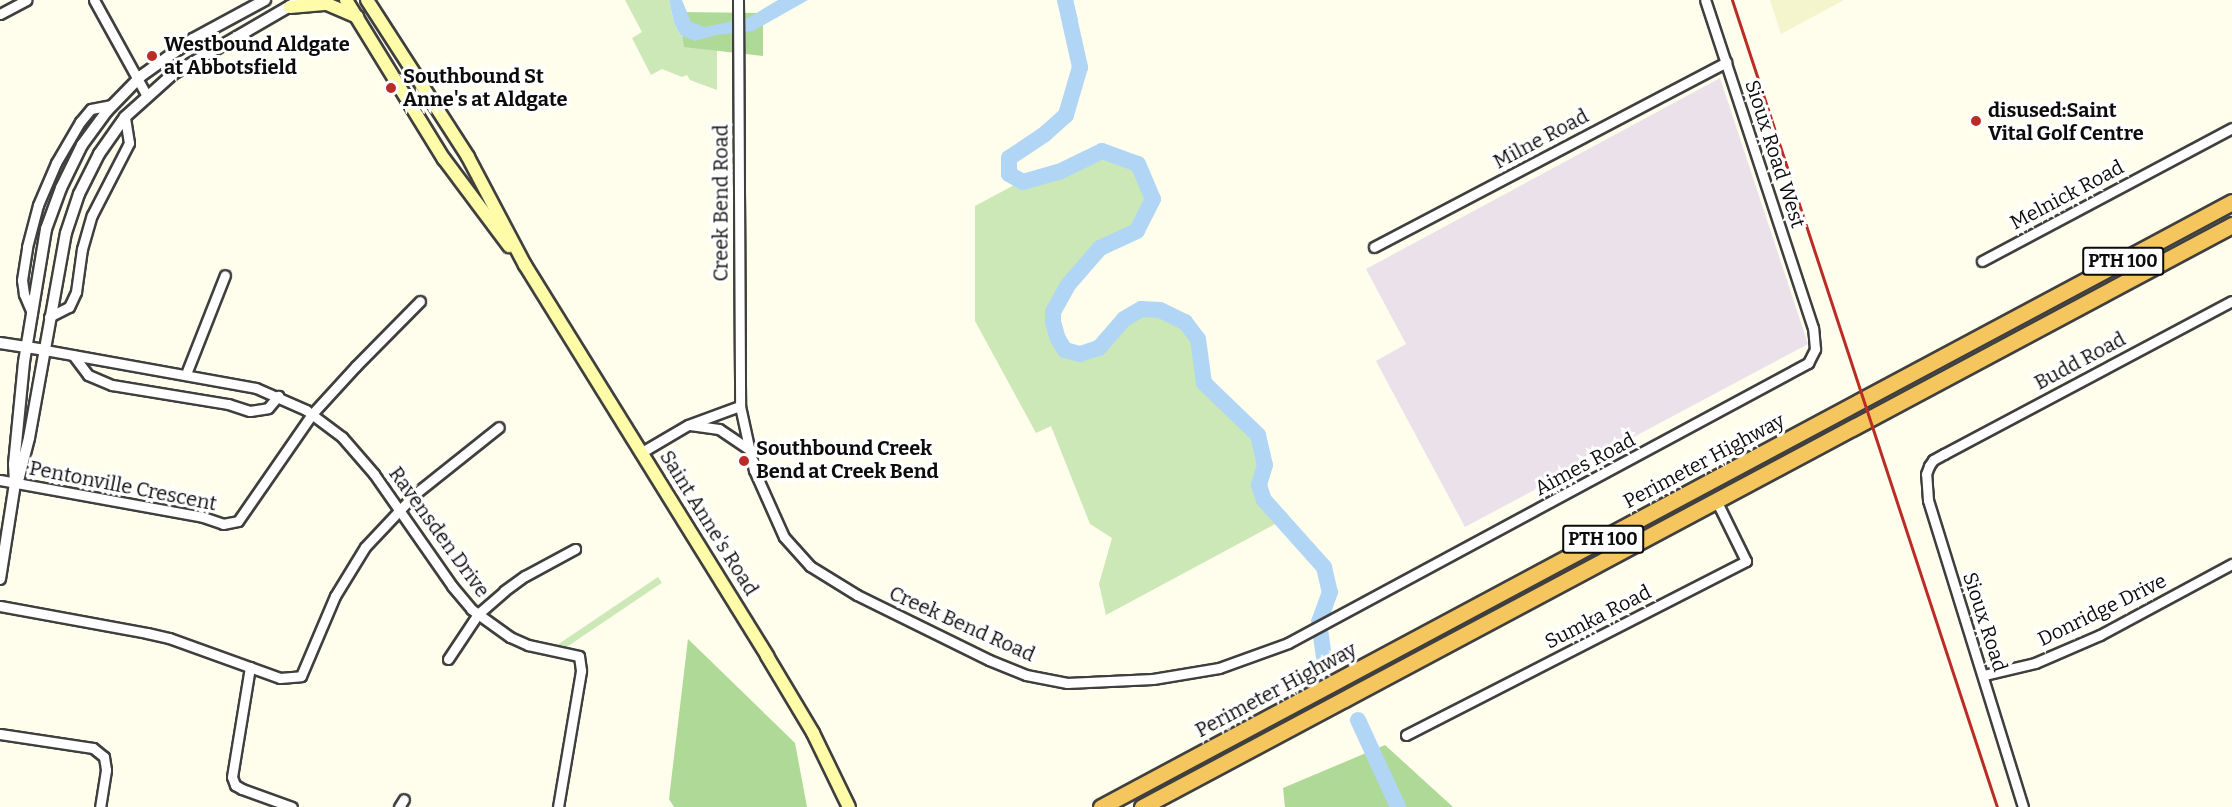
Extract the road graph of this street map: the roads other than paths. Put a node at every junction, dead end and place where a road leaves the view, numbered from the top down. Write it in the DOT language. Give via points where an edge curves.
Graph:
graph roads {
  1 [pos="26,0"];
  2 [pos="94,0"];
  3 [pos="265,0"];
  4 [pos="346,0"];
  5 [pos="367,0"];
  6 [pos="1705,0"];
  7 [pos="295,4"];
  8 [pos="738,4"];
  9 [pos="0,14"];
  10 [pos="357,17"];
  11 [pos="1726,62"];
  12 [pos="136,80"];
  13 [pos="147,96"];
  14 [pos="112,105"];
  15 [pos="125,117"];
  16 [pos="2232,128"];
  17 [pos="2232,202"];
  18 [pos="2232,225"];
  19 [pos="1374,247"];
  20 [pos="1982,261"];
  21 [pos="525,265"];
  22 [pos="225,274"];
  23 [pos="2232,300"];
  24 [pos="420,302"];
  25 [pos="32,313"];
  26 [pos="49,318"];
  27 [pos="1810,320"];
  28 [pos="0,343"];
  29 [pos="26,346"];
  30 [pos="45,350"];
  31 [pos="73,355"];
  32 [pos="186,374"];
  33 [pos="278,396"];
  34 [pos="740,406"];
  35 [pos="312,414"];
  36 [pos="688,425"];
  37 [pos="499,427"];
  38 [pos="750,450"];
  39 [pos="642,452"];
  40 [pos="1944,454"];
  41 [pos="0,480"];
  42 [pos="15,483"];
  43 [pos="1716,500"];
  44 [pos="399,510"];
  45 [pos="575,549"];
  46 [pos="2232,564"];
  47 [pos="0,579"];
  48 [pos="0,606"];
  49 [pos="478,614"];
  50 [pos="1338,616"];
  51 [pos="448,660"];
  52 [pos="250,667"];
  53 [pos="1984,675"];
  54 [pos="0,734"];
  55 [pos="1406,735"];
  56 [pos="100,807"];
  57 [pos="292,807"];
  58 [pos="558,807"];
  59 [pos="849,807"];
  60 [pos="1101,807"];
  61 [pos="1142,807"];
  62 [pos="2023,807"];
  1 -- 9 [label="street"];
  2 -- 12 [label="street"];
  3 -- 12 [label="street" via="193,39"];
  4 -- 10 [label="main road, Saint Anne's Road"];
  5 -- 21 [label="main road, Saint Anne's Road" via="468,157"];
  6 -- 11 [label="street, Sioux Road West"];
  7 -- 10 [label="main road" via="327,4"];
  7 -- 13 [label="street" via="172,74"];
  8 -- 34 [label="street, Creek Bend Road"];
  10 -- 21 [label="main road, Saint Anne's Road" via="444,159"];
  11 -- 19 [label="street, Milne Road"];
  11 -- 27 [label="street, Sioux Road West"];
  12 -- 13 [label="street"];
  12 -- 14 [label="street"];
  13 -- 15 [label="street"];
  14 -- 25 [label="street" via="82,146 54,204 44,237"];
  14 -- 25 [label="street" via="91,109 80,122 38,205 22,280"];
  15 -- 26 [label="street" via="99,154 71,214"];
  15 -- 26 [label="street" via="129,143 92,215 72,300 69,307"];
  16 -- 20 [label="street, Melnick Road"];
  17 -- 60 [label="highway, Perimeter Highway / PTH 100"];
  18 -- 43 [label="highway, Perimeter Highway / PTH 100"];
  21 -- 39 [label="main road, Saint Anne's Road"];
  22 -- 32 [label="street"];
  23 -- 40 [label="street, Budd Road"];
  24 -- 35 [label="street"];
  25 -- 29 [label="street"];
  26 -- 30 [label="street"];
  27 -- 50 [label="street, Aimes Road" via="1815,349 1800,370"];
  28 -- 29 [label="street"];
  29 -- 30 [label="street"];
  29 -- 42 [label="street"];
  30 -- 31 [label="street, Ravensden Drive"];
  30 -- 42 [label="street"];
  31 -- 32 [label="street, Ravensden Drive"];
  31 -- 33 [label="street" via="88,375 112,386 250,411 268,408"];
  32 -- 33 [label="street, Ravensden Drive"];
  33 -- 35 [label="street, Ravensden Drive"];
  34 -- 36 [label="street"];
  34 -- 38 [label="street, Creek Bend Road"];
  35 -- 42 [label="street, Pentonville Crescent" via="242,516 231,524"];
  35 -- 44 [label="street, Ravensden Drive" via="358,452"];
  36 -- 38 [label="street" via="719,429"];
  36 -- 39 [label="street"];
  37 -- 44 [label="street"];
  38 -- 50 [label="street, Creek Bend Road" via="754,470 784,537 810,566 857,595 1026,675 1067,683 1153,679 1219,668 1288,643"];
  39 -- 59 [label="main road, Saint Anne's Road" via="804,717"];
  40 -- 53 [label="street, Sioux Road" via="1929,466 1927,494"];
  41 -- 42 [label="street"];
  42 -- 47 [label="street"];
  43 -- 55 [label="street, Sumka Road" via="1746,561"];
  43 -- 61 [label="highway, Perimeter Highway / PTH 100"];
  44 -- 49 [label="street, Ravensden Drive" via="452,586"];
  44 -- 52 [label="street" via="354,563 325,617 301,676 280,678"];
  45 -- 49 [label="street" via="525,576"];
  46 -- 53 [label="street, Donridge Drive" via="2100,635 2036,663"];
  48 -- 52 [label="street" via="158,635"];
  49 -- 51 [label="street"];
  49 -- 58 [label="street, Ravensden Drive" via="510,637 528,645 574,653 582,663"];
  52 -- 57 [label="street" via="232,777 242,789"];
  53 -- 62 [label="street, Sioux Road"];
  54 -- 56 [label="street" via="93,748 104,757 106,770"];
}
